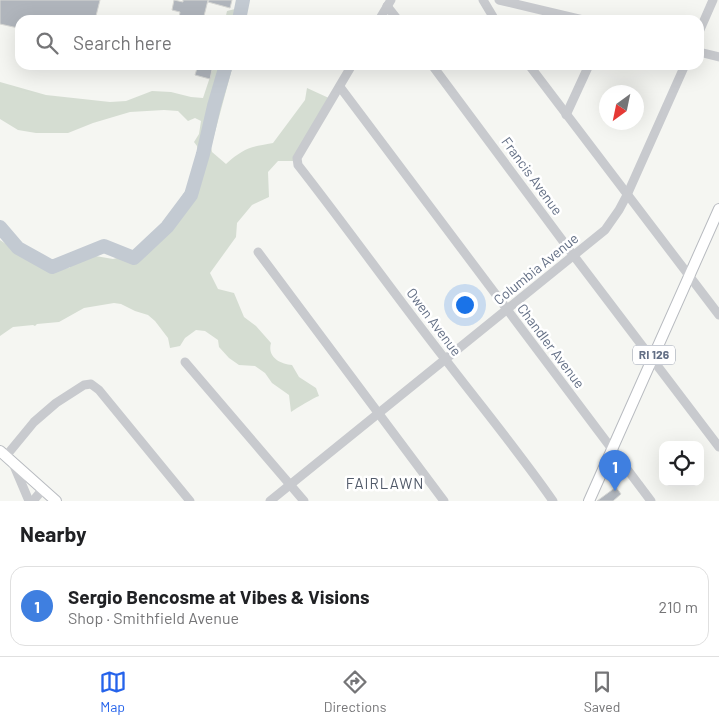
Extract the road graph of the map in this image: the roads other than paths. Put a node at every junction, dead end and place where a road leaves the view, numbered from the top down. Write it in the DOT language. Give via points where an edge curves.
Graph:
graph roads {
  1 [pos="483,0"];
  2 [pos="499,0"];
  3 [pos="713,0"];
  4 [pos="389,3"];
  5 [pos="382,15"];
  6 [pos="395,15"];
  7 [pos="493,15"];
  8 [pos="561,15"];
  9 [pos="704,21"];
  10 [pos="704,53"];
  11 [pos="719,57"];
  12 [pos="349,70"];
  13 [pos="436,70"];
  14 [pos="533,70"];
  15 [pos="587,70"];
  16 [pos="682,70"];
  17 [pos="340,87"];
  18 [pos="566,115"];
  19 [pos="627,195"];
  20 [pos="719,209"];
  21 [pos="258,252"];
  22 [pos="574,256"];
  23 [pos="688,275"];
  24 [pos="507,310"];
  25 [pos="719,315"];
  26 [pos="444,359"];
  27 [pos="652,359"];
  28 [pos="185,362"];
  29 [pos="379,414"];
  30 [pos="719,447"];
  31 [pos="612,449"];
  32 [pos="6,456"];
  33 [pos="291,484"];
  34 [pos="43,489"];
  35 [pos="28,500"];
  36 [pos="56,501"];
  37 [pos="190,501"];
  38 [pos="270,501"];
  39 [pos="304,501"];
  40 [pos="444,501"];
  41 [pos="553,501"];
  42 [pos="589,501"];
  43 [pos="651,501"];
  1 -- 7 [label="street"];
  2 -- 8 [label="street"];
  3 -- 9 [label="street"];
  4 -- 5 [label="street"];
  4 -- 6 [label="street"];
  10 -- 11 [label="street"];
  12 -- 17 [label="street"];
  13 -- 22 [label="street, Francis Avenue"];
  14 -- 18 [label="street"];
  15 -- 18 [label="street"];
  16 -- 19 [label="street, Columbia Avenue"];
  17 -- 24 [label="street, Chandler Avenue"];
  17 -- 26 [label="street, Owen Avenue" via="297,158 298,165"];
  18 -- 19 [label="street"];
  19 -- 22 [label="street, Columbia Avenue" via="605,230"];
  19 -- 23 [label="street"];
  20 -- 23 [label="main road, RI 126"];
  21 -- 29 [label="street"];
  22 -- 24 [label="street, Columbia Avenue"];
  22 -- 27 [label="street, Francis Avenue"];
  23 -- 25 [label="street"];
  23 -- 27 [label="main road, RI 126"];
  24 -- 26 [label="street, Columbia Avenue"];
  24 -- 31 [label="street, Chandler Avenue"];
  26 -- 29 [label="street, Columbia Avenue"];
  26 -- 41 [label="street, Owen Avenue"];
  27 -- 30 [label="street, Francis Avenue"];
  27 -- 31 [label="main road, RI 126"];
  28 -- 33 [label="street"];
  29 -- 33 [label="street, Columbia Avenue"];
  29 -- 40 [label="street"];
  31 -- 42 [label="main road, RI 126"];
  31 -- 43 [label="street, Chandler Avenue"];
  32 -- 34 [label="main road"];
  32 -- 35 [label="street"];
  32 -- 37 [label="street" via="34,422 56,403 91,384"];
  33 -- 38 [label="street, Columbia Avenue"];
  33 -- 39 [label="street"];
  34 -- 35 [label="street"];
  34 -- 36 [label="main road"];
}
